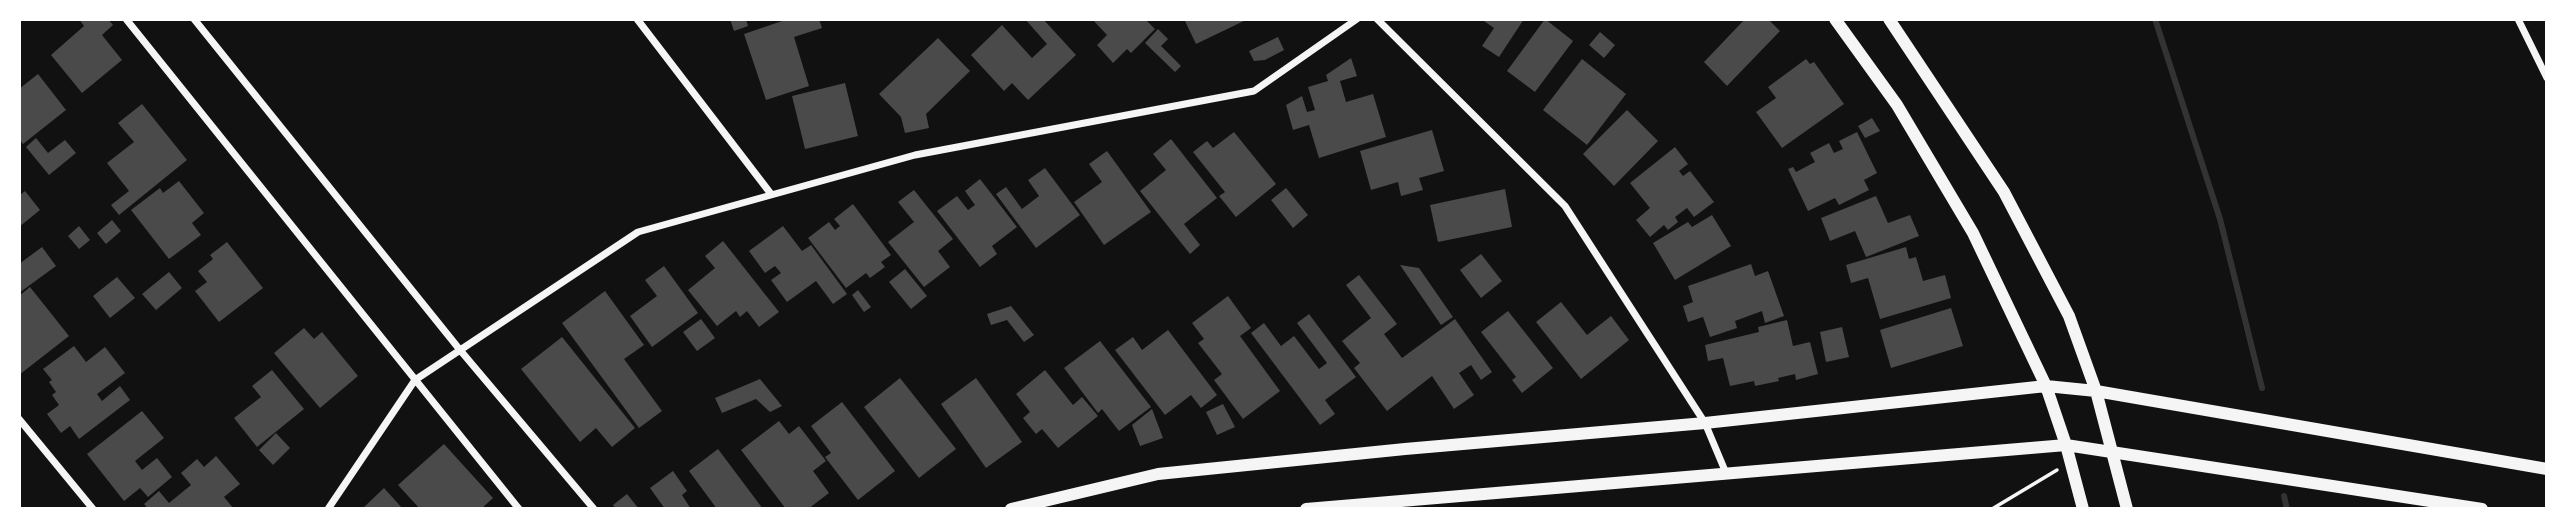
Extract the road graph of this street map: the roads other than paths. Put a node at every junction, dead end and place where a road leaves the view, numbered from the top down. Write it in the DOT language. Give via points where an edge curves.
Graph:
graph roads {
  1 [pos="126,19"];
  2 [pos="194,19"];
  3 [pos="637,19"];
  4 [pos="1357,19"];
  5 [pos="1377,19"];
  6 [pos="1835,19"];
  7 [pos="1889,19"];
  8 [pos="2518,19"];
  9 [pos="2547,78"];
  10 [pos="771,194"];
  11 [pos="460,350"];
  12 [pos="415,380"];
  13 [pos="2046,386"];
  14 [pos="2096,391"];
  15 [pos="19,419"];
  16 [pos="1705,423"];
  17 [pos="2066,445"];
  18 [pos="2113,451"];
  19 [pos="2547,469"];
  20 [pos="1726,473"];
  21 [pos="93,509"];
  22 [pos="328,509"];
  23 [pos="519,509"];
  24 [pos="594,509"];
  25 [pos="1011,509"];
  26 [pos="1306,509"];
  27 [pos="2083,509"];
  28 [pos="2127,509"];
  29 [pos="2482,509"];
  1 -- 12 [label="street"];
  2 -- 11 [label="street"];
  3 -- 10 [label="street"];
  4 -- 10 [label="street" via="1254,91 915,155"];
  5 -- 16 [label="street" via="1565,206"];
  6 -- 13 [label="street" via="1896,105 1973,233"];
  7 -- 14 [label="street" via="2004,192 2068,316"];
  8 -- 9 [label="street"];
  10 -- 11 [label="street" via="638,232"];
  11 -- 12 [label="street"];
  11 -- 24 [label="street"];
  12 -- 22 [label="street"];
  12 -- 23 [label="street"];
  13 -- 14 [label="street"];
  13 -- 16 [label="street"];
  13 -- 17 [label="street"];
  14 -- 18 [label="street"];
  14 -- 19 [label="street"];
  15 -- 21 [label="street"];
  16 -- 20 [label="street"];
  16 -- 25 [label="street" via="1158,474"];
  17 -- 18 [label="street"];
  17 -- 20 [label="street"];
  17 -- 27 [label="street"];
  18 -- 28 [label="street"];
  18 -- 29 [label="street"];
  20 -- 26 [label="street"];
}
